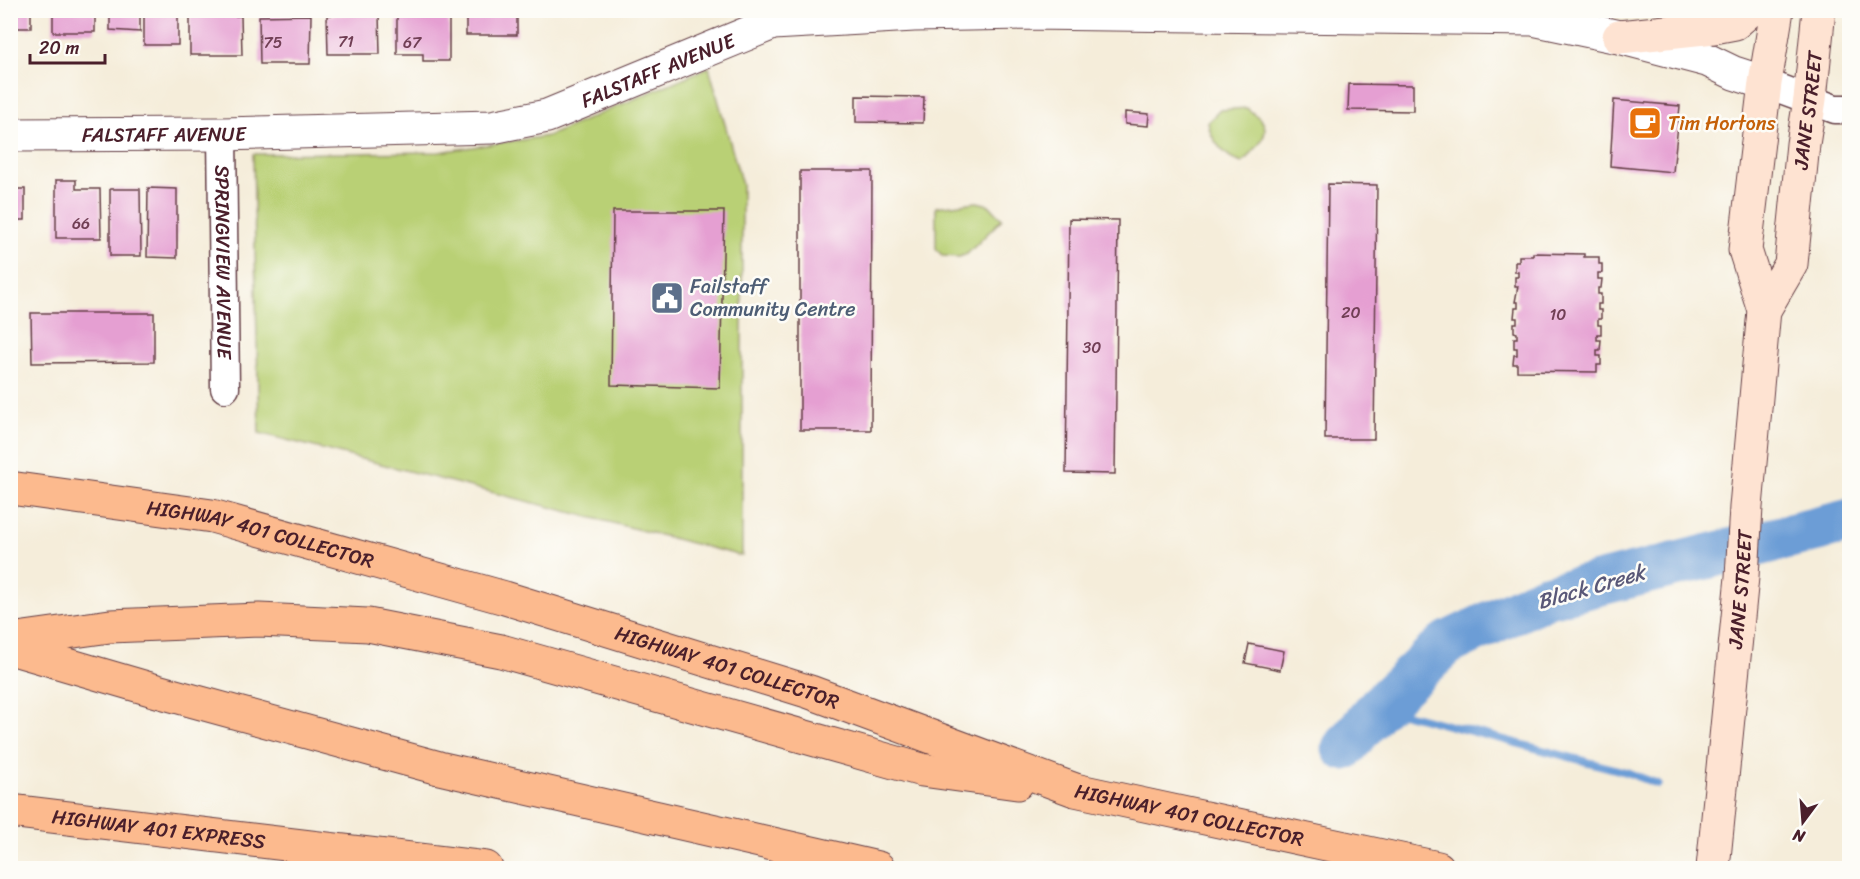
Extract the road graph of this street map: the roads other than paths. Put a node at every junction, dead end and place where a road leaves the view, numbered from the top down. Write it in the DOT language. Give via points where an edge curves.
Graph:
graph roads {
  1 [pos="1750,10"];
  2 [pos="1777,10"];
  3 [pos="1819,10"];
  4 [pos="1028,12"];
  5 [pos="1619,37"];
  6 [pos="1765,83"];
  7 [pos="1810,99"];
  8 [pos="1850,109"];
  9 [pos="222,134"];
  10 [pos="10,135"];
  11 [pos="1764,310"];
  12 [pos="225,388"];
  13 [pos="10,488"];
  14 [pos="10,640"];
  15 [pos="10,648"];
  16 [pos="1075,790"];
  17 [pos="10,811"];
  18 [pos="486,868"];
  19 [pos="878,868"];
  20 [pos="1438,868"];
  21 [pos="1713,868"];
  1 -- 5 [label="main road" via="1735,23"];
  2 -- 6 [label="main road, JANE STREET"];
  3 -- 7 [label="main road, JANE STREET"];
  4 -- 5 [label="street, FALSTAFF AVENUE" via="1533,19"];
  4 -- 9 [label="street, FALSTAFF AVENUE" via="773,23 547,116 492,127"];
  5 -- 6 [label="street, FALSTAFF AVENUE" via="1707,60"];
  6 -- 7 [label="street"];
  6 -- 11 [label="main road, JANE STREET" via="1745,250"];
  7 -- 8 [label="street"];
  7 -- 11 [label="main road, JANE STREET" via="1791,264"];
  9 -- 10 [label="street, FALSTAFF AVENUE"];
  9 -- 12 [label="street, SPRINGVIEW AVENUE"];
  11 -- 21 [label="main road, JANE STREET"];
  13 -- 16 [label="highway, HIGHWAY 401 COLLECTOR" via="212,516 505,598 810,692"];
  14 -- 16 [label="highway" via="110,626 259,620 368,625 501,651 921,770"];
  15 -- 19 [label="highway" via="439,768"];
  16 -- 20 [label="highway, HIGHWAY 401 COLLECTOR"];
  17 -- 18 [label="highway, HIGHWAY 401 EXPRESS"];
}
